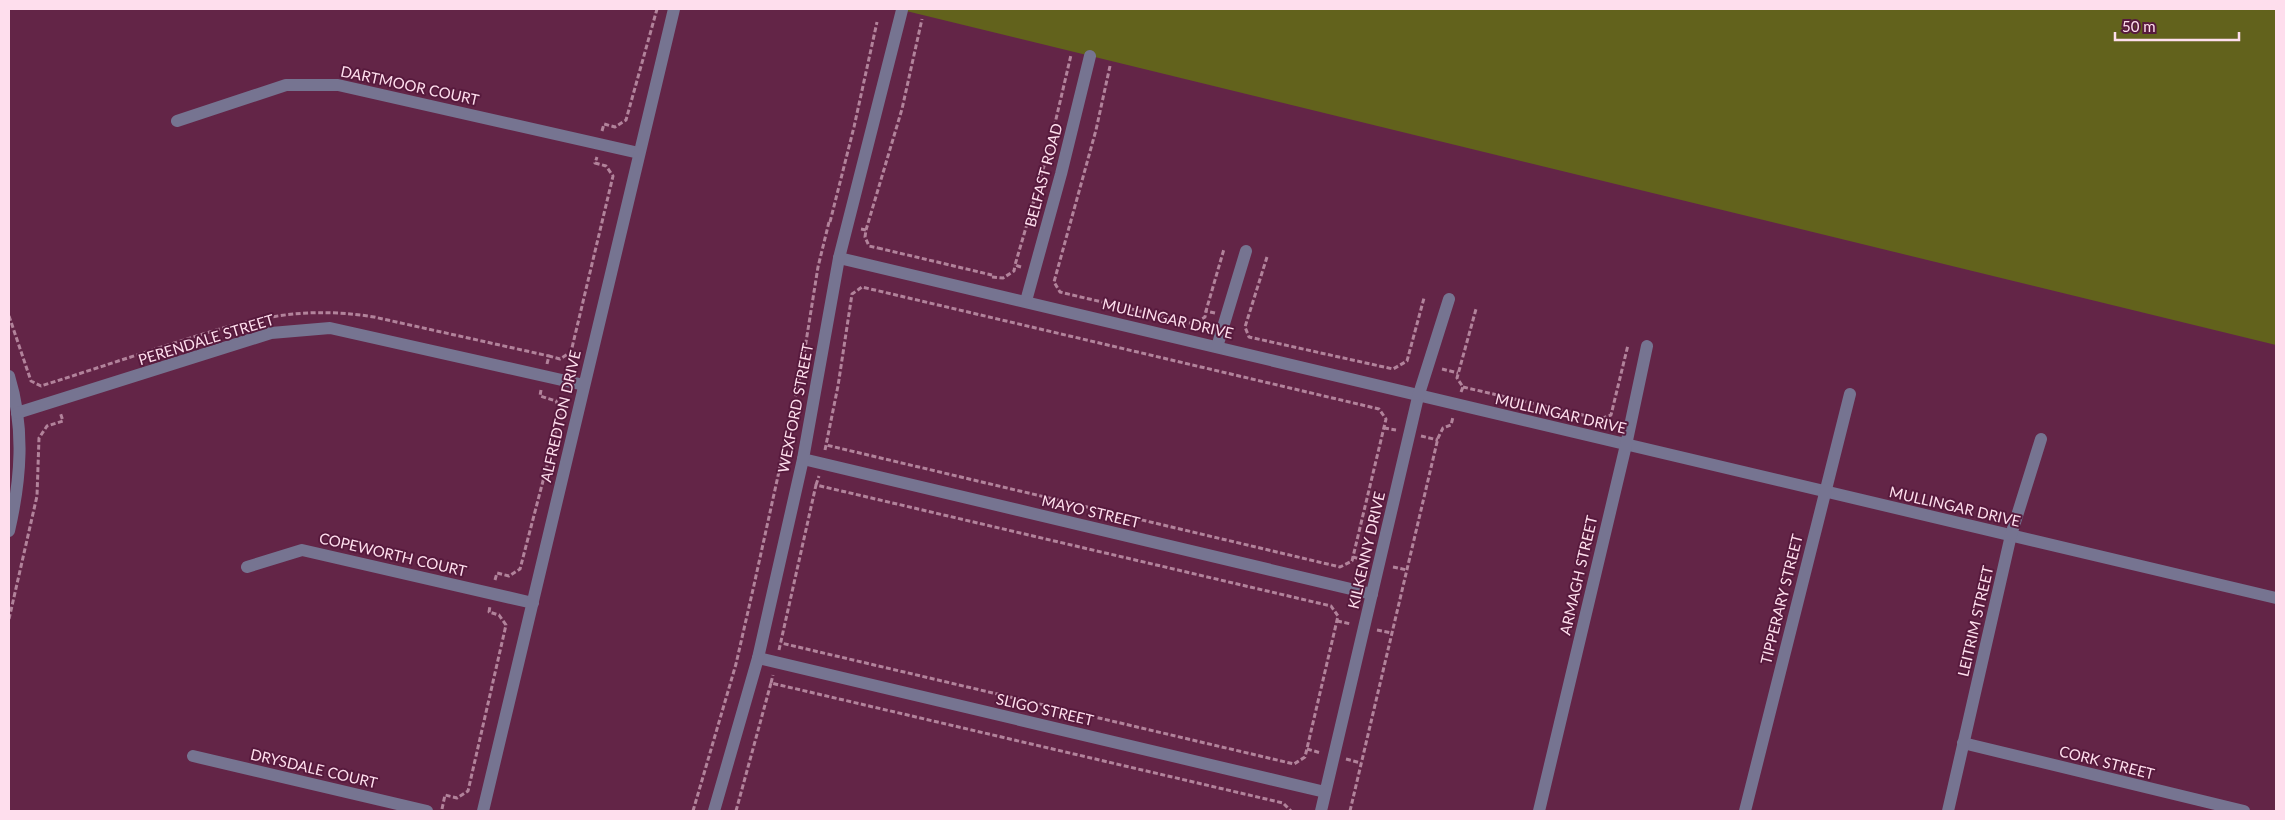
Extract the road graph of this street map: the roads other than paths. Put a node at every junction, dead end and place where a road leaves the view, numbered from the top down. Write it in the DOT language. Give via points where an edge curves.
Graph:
graph roads {
  1 [pos="668,9"];
  2 [pos="674,9"];
  3 [pos="902,10"];
  4 [pos="669,28"];
  5 [pos="1090,56"];
  6 [pos="177,121"];
  7 [pos="639,153"];
  8 [pos="1246,251"];
  9 [pos="839,258"];
  10 [pos="1450,299"];
  11 [pos="1026,301"];
  12 [pos="1647,346"];
  13 [pos="1217,347"];
  14 [pos="9,376"];
  15 [pos="584,385"];
  16 [pos="1850,394"];
  17 [pos="1418,397"];
  18 [pos="17,413"];
  19 [pos="2041,439"];
  20 [pos="1626,445"];
  21 [pos="803,459"];
  22 [pos="1823,493"];
  23 [pos="9,531"];
  24 [pos="2012,535"];
  25 [pos="247,566"];
  26 [pos="1372,594"];
  27 [pos="2276,598"];
  28 [pos="533,603"];
  29 [pos="758,658"];
  30 [pos="1963,743"];
  31 [pos="194,756"];
  32 [pos="1326,792"];
  33 [pos="427,811"];
  34 [pos="483,811"];
  35 [pos="714,811"];
  36 [pos="1321,811"];
  37 [pos="1539,811"];
  38 [pos="1745,811"];
  39 [pos="1948,811"];
  40 [pos="2244,811"];
  1 -- 4 [label="street, ALFREDTON DRIVE"];
  2 -- 4 [label="street, ALFREDTON DRIVE"];
  3 -- 9 [label="street, WEXFORD STREET"];
  4 -- 7 [label="street, ALFREDTON DRIVE"];
  5 -- 11 [label="street, BELFAST ROAD"];
  6 -- 7 [label="street, DARTMOOR COURT" via="286,85 338,85"];
  7 -- 15 [label="street, ALFREDTON DRIVE"];
  8 -- 13 [label="street"];
  9 -- 11 [label="street, MULLINGAR DRIVE"];
  9 -- 21 [label="street, WEXFORD STREET"];
  10 -- 17 [label="street, KILKENNY DRIVE"];
  11 -- 13 [label="street, MULLINGAR DRIVE"];
  12 -- 20 [label="street, ARMAGH STREET"];
  13 -- 17 [label="street, MULLINGAR DRIVE"];
  14 -- 18 [label="street"];
  15 -- 18 [label="street, PERENDALE STREET" via="330,328 270,333"];
  15 -- 28 [label="street, ALFREDTON DRIVE"];
  16 -- 22 [label="street, TIPPERARY STREET"];
  17 -- 20 [label="street, MULLINGAR DRIVE"];
  17 -- 26 [label="street, KILKENNY DRIVE"];
  18 -- 23 [label="street" via="19,470"];
  19 -- 24 [label="street, LEITRIM STREET"];
  20 -- 22 [label="street, MULLINGAR DRIVE"];
  20 -- 37 [label="street, ARMAGH STREET"];
  21 -- 26 [label="street, MAYO STREET"];
  21 -- 29 [label="street, WEXFORD STREET"];
  22 -- 24 [label="street, MULLINGAR DRIVE"];
  22 -- 38 [label="street, TIPPERARY STREET"];
  24 -- 27 [label="street, MULLINGAR DRIVE"];
  24 -- 30 [label="street, LEITRIM STREET"];
  25 -- 28 [label="street, COPEWORTH COURT" via="302,550"];
  26 -- 32 [label="street, KILKENNY DRIVE"];
  28 -- 34 [label="street, ALFREDTON DRIVE"];
  29 -- 32 [label="street, SLIGO STREET"];
  29 -- 35 [label="street, WEXFORD STREET"];
  30 -- 39 [label="street, LEITRIM STREET"];
  30 -- 40 [label="street, CORK STREET"];
  31 -- 33 [label="street, DRYSDALE COURT"];
  32 -- 36 [label="street, KILKENNY DRIVE"];
}
